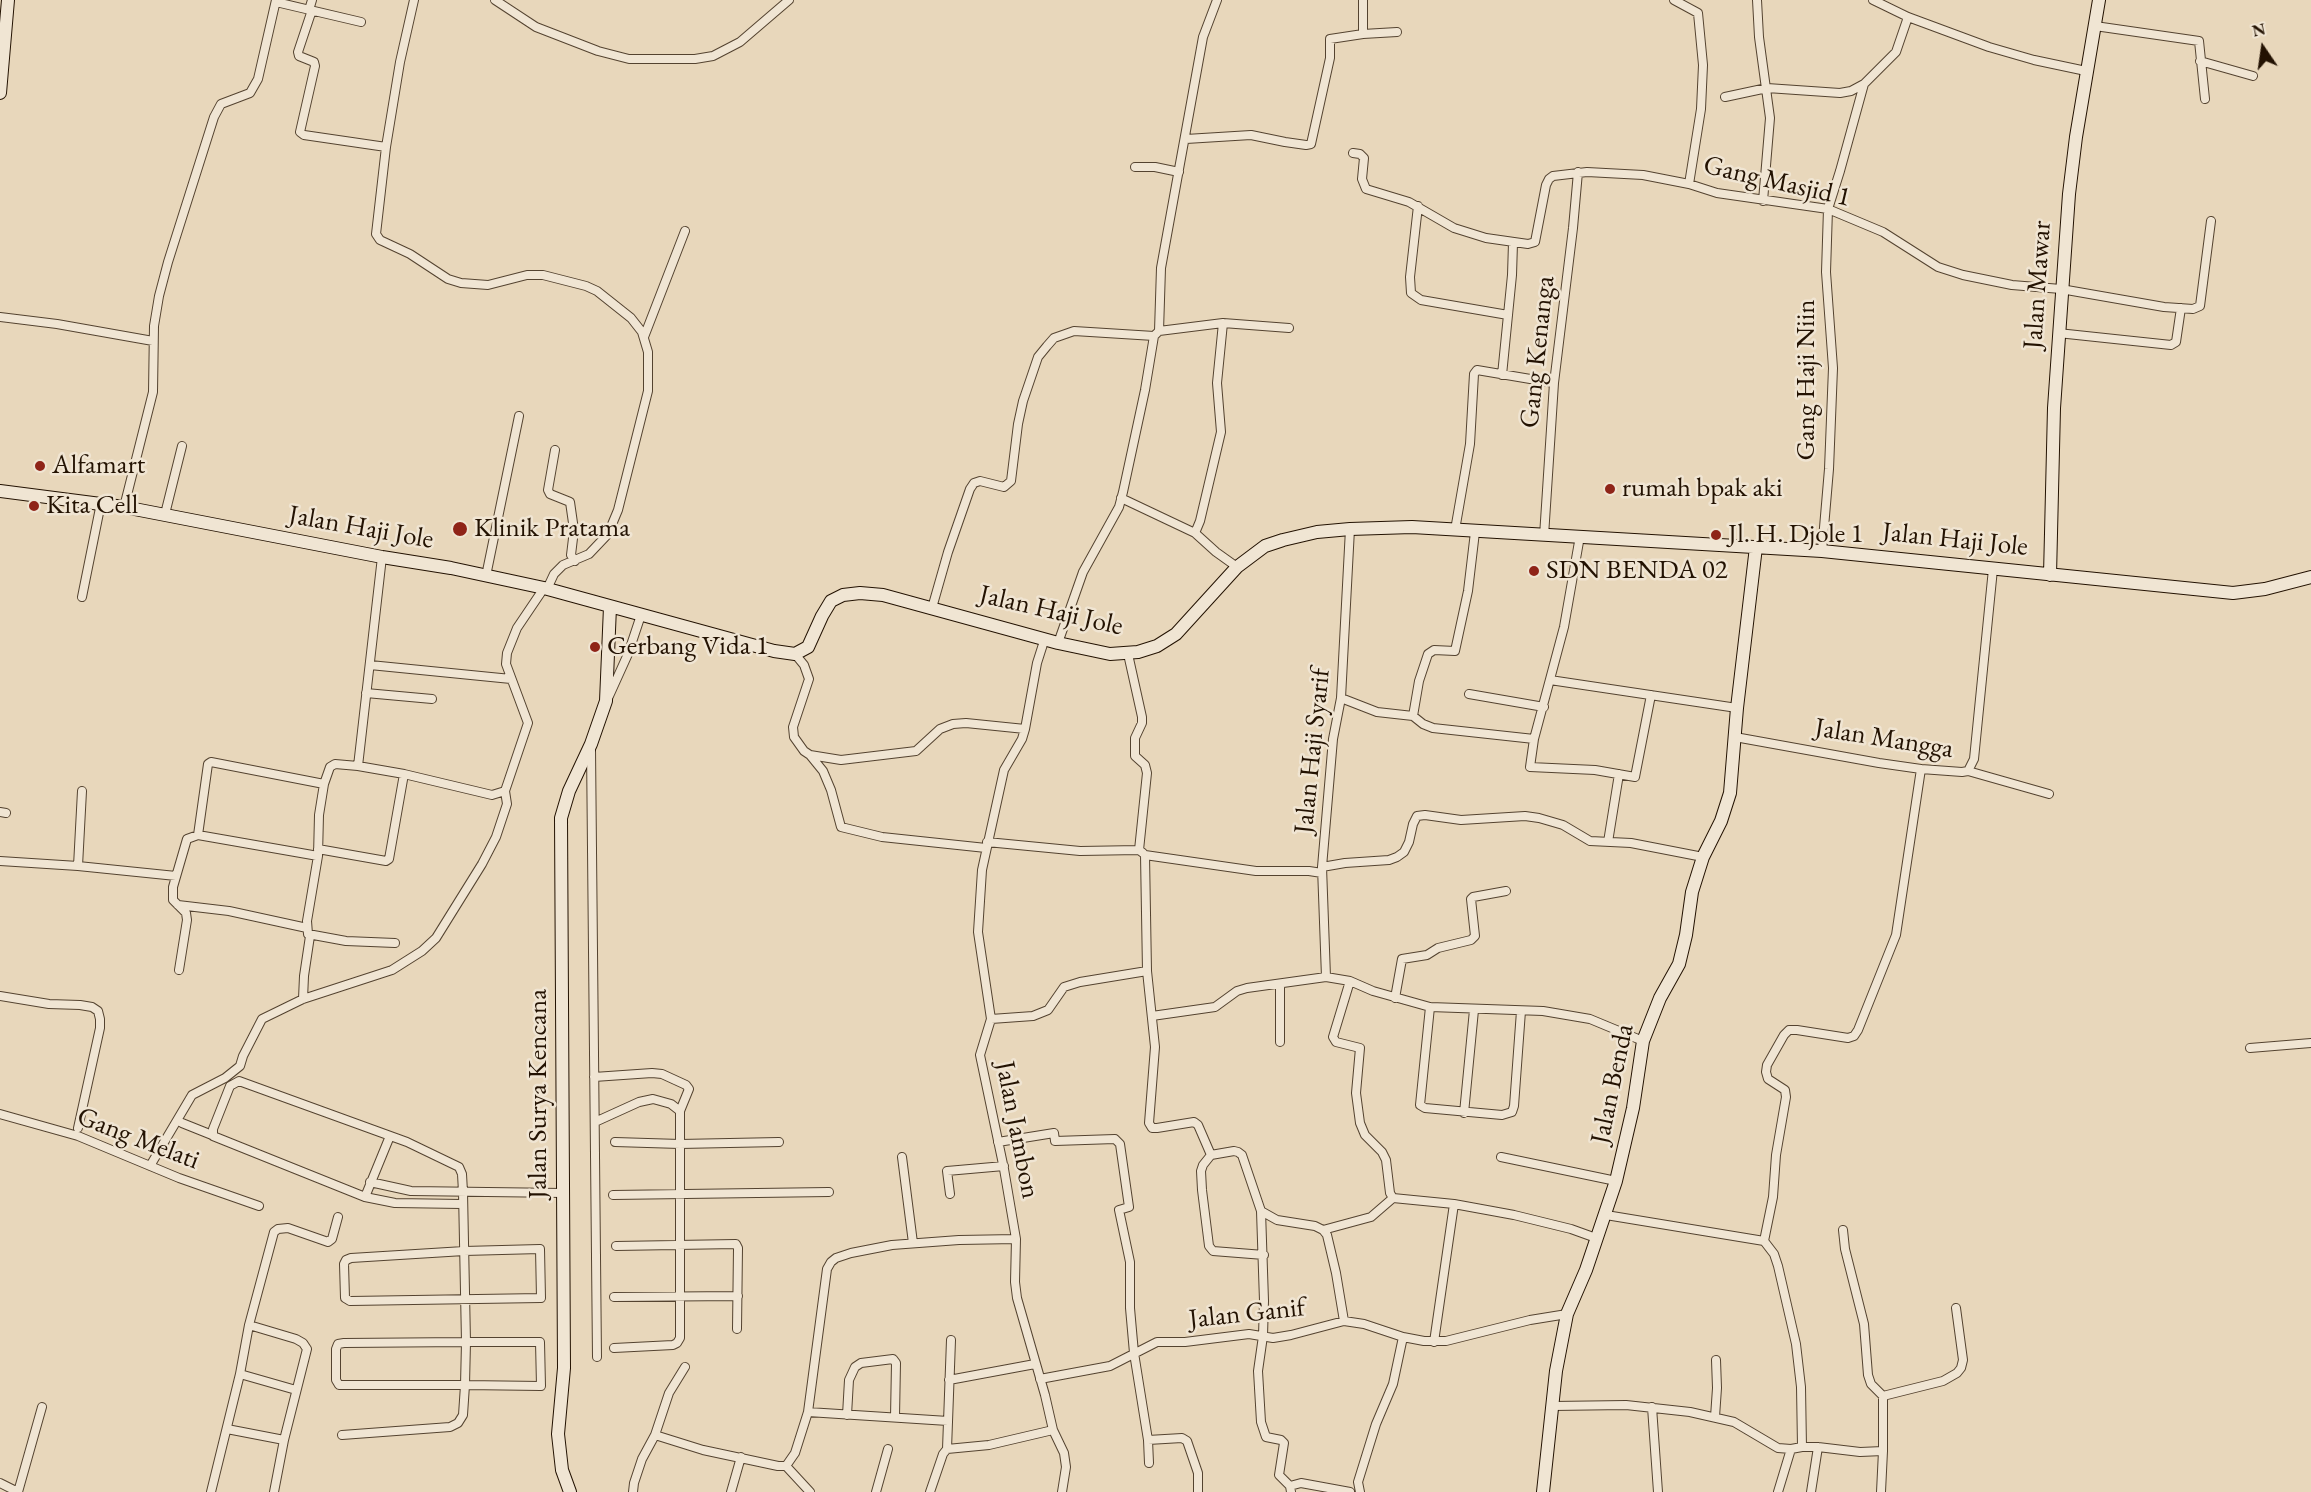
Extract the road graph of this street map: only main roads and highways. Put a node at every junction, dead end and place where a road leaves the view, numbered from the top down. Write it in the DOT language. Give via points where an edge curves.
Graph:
graph roads {
  1 [pos="8,0"];
  2 [pos="2099,0"];
  3 [pos="0,93"];
  4 [pos="0,491"];
  5 [pos="1756,547"];
  6 [pos="2050,575"];
  7 [pos="2311,577"];
  8 [pos="610,607"];
  9 [pos="570,1492"];
  10 [pos="1544,1492"];
  1 -- 3 [label="main road"];
  2 -- 6 [label="main road, Jalan Mawar" via="2069,194 2058,333"];
  4 -- 8 [label="main road, Jalan Haji Jole" via="165,514 486,576"];
  5 -- 6 [label="main road, Jalan Haji Jole" via="1822,550"];
  5 -- 8 [label="main road, Jalan Haji Jole" via="1412,527 1317,532 1265,546 1238,567 1176,634 1157,646 1128,654 1058,643 877,594 843,595 831,601 808,646 795,654"];
  5 -- 10 [label="main road, Jalan Benda" via="1730,793 1692,892 1679,964 1643,1041 1616,1181 1567,1314 1556,1371"];
  6 -- 7 [label="main road, Jalan Haji Jole" via="2234,593"];
  8 -- 9 [label="main road, Jalan Surya Kencana" via="606,702 561,818 564,1368 558,1434 562,1470"];
}
